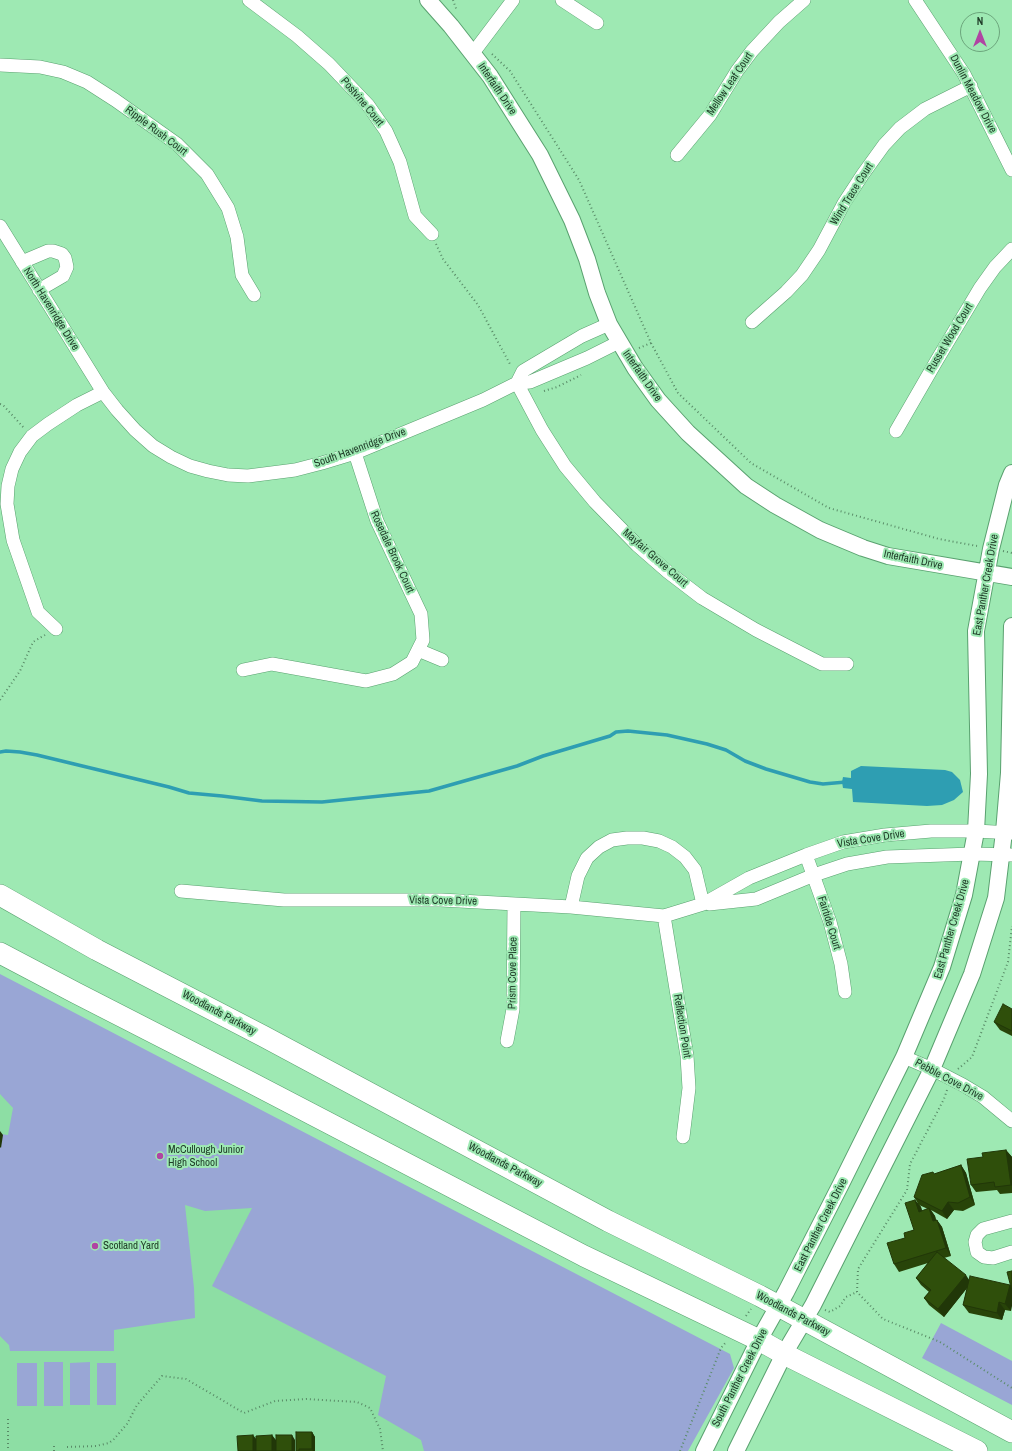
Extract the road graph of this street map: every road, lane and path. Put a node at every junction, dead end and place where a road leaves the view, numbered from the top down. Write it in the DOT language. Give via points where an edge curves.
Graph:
graph roads {
  1 [pos="250,0"];
  2 [pos="428,0"];
  3 [pos="453,0"];
  4 [pos="513,0"];
  5 [pos="562,0"];
  6 [pos="804,0"];
  7 [pos="915,0"];
  8 [pos="458,12"];
  9 [pos="597,23"];
  10 [pos="476,48"];
  11 [pos="0,65"];
  12 [pos="970,86"];
  13 [pos="677,155"];
  14 [pos="1012,170"];
  15 [pos="0,226"];
  16 [pos="432,234"];
  17 [pos="1012,249"];
  18 [pos="22,262"];
  19 [pos="39,290"];
  20 [pos="254,295"];
  21 [pos="752,322"];
  22 [pos="609,324"];
  23 [pos="651,343"];
  24 [pos="622,348"];
  25 [pos="585,374"];
  26 [pos="517,384"];
  27 [pos="542,391"];
  28 [pos="103,392"];
  29 [pos="0,404"];
  30 [pos="896,432"];
  31 [pos="32,436"];
  32 [pos="355,453"];
  33 [pos="1012,473"];
  34 [pos="991,549"];
  35 [pos="1012,553"];
  36 [pos="986,573"];
  37 [pos="1012,577"];
  38 [pos="1012,626"];
  39 [pos="56,629"];
  40 [pos="418,650"];
  41 [pos="442,660"];
  42 [pos="847,664"];
  43 [pos="244,670"];
  44 [pos="0,700"];
  45 [pos="976,831"];
  46 [pos="1008,832"];
  47 [pos="972,854"];
  48 [pos="1007,854"];
  49 [pos="806,855"];
  50 [pos="814,875"];
  51 [pos="181,891"];
  52 [pos="0,895"];
  53 [pos="514,904"];
  54 [pos="703,904"];
  55 [pos="571,907"];
  56 [pos="664,916"];
  57 [pos="1012,926"];
  58 [pos="0,953"];
  59 [pos="845,992"];
  60 [pos="507,1041"];
  61 [pos="904,1057"];
  62 [pos="932,1069"];
  63 [pos="950,1079"];
  64 [pos="1012,1121"];
  65 [pos="683,1137"];
  66 [pos="1012,1221"];
  67 [pos="1012,1252"];
  68 [pos="778,1306"];
  69 [pos="805,1320"];
  70 [pos="759,1340"];
  71 [pos="784,1354"];
  72 [pos="1012,1388"];
  73 [pos="8,1419"];
  74 [pos="1012,1432"];
  75 [pos="54,1444"];
  76 [pos="67,1447"];
  77 [pos="8,1451"];
  78 [pos="54,1451"];
  79 [pos="383,1451"];
  80 [pos="704,1451"];
  81 [pos="736,1451"];
  82 [pos="977,1451"];
  1 -- 16 [label="street, Postvine Court" via="308,46 368,105 386,130 400,162 416,216"];
  2 -- 10 [label="street, Interfaith Drive"];
  3 -- 8 [label="path"];
  4 -- 10 [label="street"];
  5 -- 9 [label="street"];
  6 -- 13 [label="street, Mellow Leaf Court" via="752,51 710,115"];
  7 -- 12 [label="street, Dunlin Meadow Drive" via="954,56"];
  10 -- 22 [label="street, Interfaith Drive" via="490,76 553,180 587,259"];
  10 -- 23 [label="path" via="510,71 579,180"];
  11 -- 20 [label="street, Ripple Rush Court" via="40,67 63,72 87,82 177,144 207,174 228,208 237,237 242,275"];
  12 -- 14 [label="street, Dunlin Meadow Drive"];
  12 -- 21 [label="street, Wind Trace Court" via="925,109 900,128 884,145 848,197 802,275"];
  15 -- 18 [label="street, North Havenridge Drive"];
  16 -- 26 [label="path" via="443,259 478,305 513,369"];
  17 -- 30 [label="street, Russet Wood Court" via="994,267 980,288"];
  18 -- 19 [label="street, North Havenridge Drive"];
  18 -- 19 [label="street" via="48,251 62,254 65,258 67,267 63,276"];
  19 -- 28 [label="street, North Havenridge Drive"];
  22 -- 24 [label="street, Interfaith Drive"];
  22 -- 26 [label="street" via="582,336 523,371"];
  23 -- 24 [label="path"];
  23 -- 34 [label="path" via="678,394 751,463 829,508 939,539"];
  24 -- 26 [label="street, South Havenridge Drive" via="587,358 530,382"];
  24 -- 36 [label="street, Interfaith Drive" via="658,400 688,433 746,486 775,505 820,530 863,548 906,560"];
  25 -- 27 [label="path"];
  26 -- 32 [label="street, South Havenridge Drive"];
  26 -- 42 [label="street, Mayfair Grove Court" via="565,466 595,502 668,572 702,598 796,651 822,664"];
  28 -- 31 [label="street" via="77,405"];
  28 -- 32 [label="street, South Havenridge Drive" via="135,430 153,446 184,463 208,472 248,476 296,470"];
  29 -- 31 [label="path"];
  31 -- 39 [label="street" via="20,452 12,470 8,486 9,522 38,612"];
  32 -- 40 [label="street, Rosedale Brook Court" via="376,520 421,614 423,640"];
  33 -- 34 [label="street, East Panther Creek Drive"];
  34 -- 35 [label="path"];
  34 -- 36 [label="street, East Panther Creek Drive"];
  36 -- 37 [label="street, Interfaith Drive"];
  36 -- 45 [label="street, East Panther Creek Drive" via="976,631 979,774"];
  38 -- 46 [label="street"];
  39 -- 44 [label="path" via="33,642 20,671"];
  40 -- 41 [label="street"];
  40 -- 43 [label="street, Rosedale Brook Court" via="412,662 392,674 366,681 272,664"];
  45 -- 46 [label="street, Vista Cove Drive"];
  45 -- 47 [label="street, East Panther Creek Drive"];
  45 -- 49 [label="street, Vista Cove Drive" via="930,831 885,835 843,842"];
  46 -- 48 [label="street"];
  47 -- 48 [label="street, Vista Cove Drive"];
  47 -- 50 [label="street, Vista Cove Drive" via="887,857 847,864"];
  47 -- 61 [label="street, East Panther Creek Drive" via="964,895 942,967"];
  48 -- 62 [label="street" via="972,974"];
  49 -- 50 [label="street, Fairtide Court"];
  49 -- 54 [label="street, Vista Cove Drive" via="749,878"];
  50 -- 54 [label="street, Vista Cove Drive" via="756,898"];
  50 -- 59 [label="street, Fairtide Court" via="830,922"];
  51 -- 53 [label="street, Vista Cove Drive" via="284,900 441,900"];
  52 -- 68 [label="main road, Woodlands Parkway" via="97,950 608,1220"];
  53 -- 55 [label="street, Vista Cove Drive"];
  53 -- 60 [label="street, Prism Cove Place" via="513,1009"];
  54 -- 55 [label="street" via="695,870 685,857 659,841 627,838 612,840 599,846 587,858 578,876"];
  54 -- 56 [label="street, Vista Cove Drive"];
  55 -- 56 [label="street, Vista Cove Drive"];
  56 -- 65 [label="street, Reflection Point" via="687,1056 689,1088"];
  57 -- 63 [label="path" via="1008,962 972,1057 960,1066"];
  58 -- 70 [label="main road" via="584,1256"];
  61 -- 62 [label="street, Pebble Cove Drive"];
  61 -- 68 [label="street, East Panther Creek Drive" via="842,1184"];
  62 -- 63 [label="street, Pebble Cove Drive"];
  62 -- 69 [label="street"];
  63 -- 64 [label="street, Pebble Cove Drive" via="983,1097"];
  63 -- 72 [label="path" via="944,1099 910,1164 907,1190 858,1269 857,1292 883,1319 940,1342"];
  66 -- 67 [label="street" via="983,1229 977,1234 974,1242 977,1252 984,1256 993,1258"];
  68 -- 69 [label="main road, Woodlands Parkway"];
  68 -- 70 [label="street, South Panther Creek Drive"];
  69 -- 71 [label="street"];
  69 -- 74 [label="main road, Woodlands Parkway"];
  70 -- 71 [label="main road"];
  70 -- 80 [label="street, South Panther Creek Drive"];
  71 -- 81 [label="street"];
  71 -- 82 [label="main road"];
  73 -- 77 [label="path"];
  75 -- 78 [label="path"];
  76 -- 79 [label="path" via="109,1443 127,1424 137,1405 162,1376 186,1379 244,1413 275,1401 306,1399 357,1402 370,1408 380,1429"];
}
